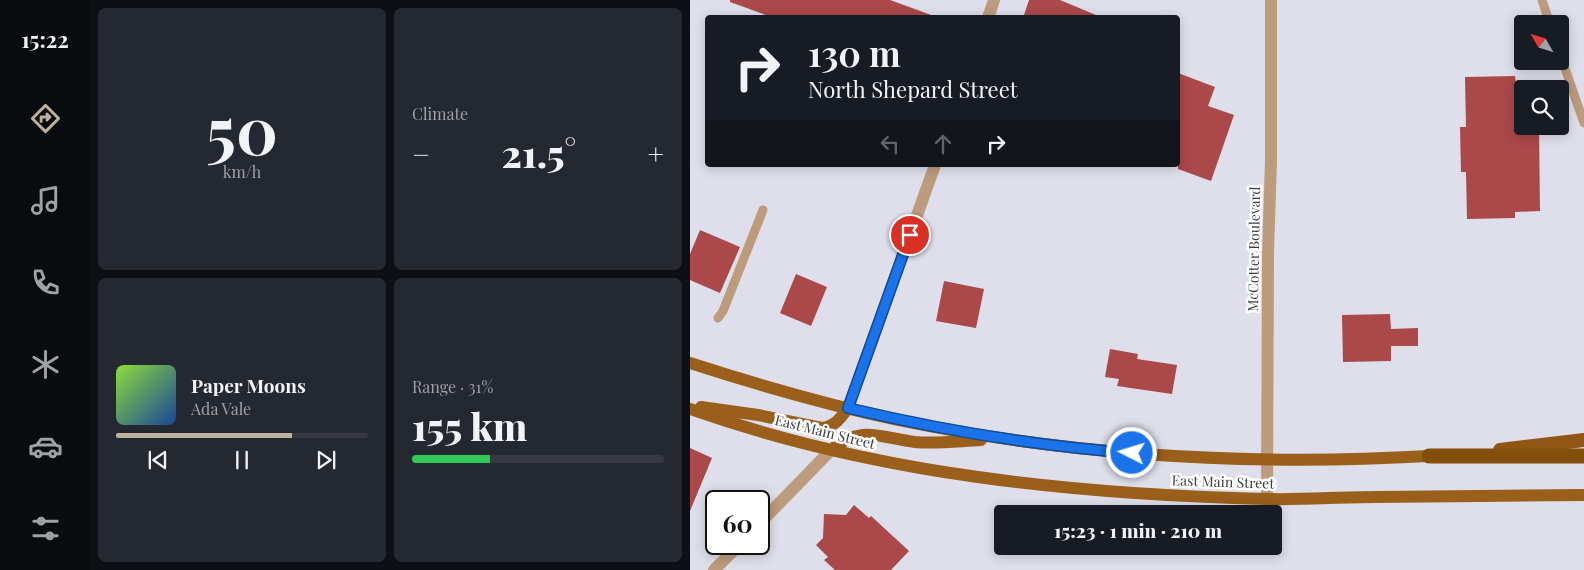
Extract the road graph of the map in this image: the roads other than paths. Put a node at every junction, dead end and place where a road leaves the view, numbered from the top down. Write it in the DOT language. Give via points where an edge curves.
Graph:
graph roads {
  1 [pos="994,0"];
  2 [pos="1271,0"];
  3 [pos="1542,0"];
  4 [pos="989,15"];
  5 [pos="1547,15"];
  6 [pos="1566,70"];
  7 [pos="1584,123"];
  8 [pos="934,167"];
  9 [pos="762,210"];
  10 [pos="718,318"];
  11 [pos="690,363"];
  12 [pos="690,407"];
  13 [pos="848,408"];
  14 [pos="1004,438"];
  15 [pos="1584,440"];
  16 [pos="831,450"];
  17 [pos="1429,456"];
  18 [pos="1584,456"];
  19 [pos="1267,461"];
  20 [pos="1584,495"];
  21 [pos="1267,499"];
  22 [pos="770,513"];
  23 [pos="729,555"];
  24 [pos="714,570"];
  1 -- 4 [label="street"];
  2 -- 19 [label="street, McCotter Boulevard"];
  3 -- 5 [label="lane"];
  6 -- 7 [label="lane"];
  8 -- 13 [label="street"];
  9 -- 10 [label="lane"];
  11 -- 13 [label="main road, East Main Street"];
  12 -- 13 [label="main road" via="758,415 822,428 836,423"];
  12 -- 16 [label="main road, East Main Street" via="726,421"];
  13 -- 14 [label="main road, East Main Street"];
  14 -- 16 [label="main road" via="932,443 867,434 848,438"];
  14 -- 19 [label="main road, East Main Street" via="1113,452"];
  15 -- 17 [label="highway"];
  16 -- 21 [label="main road, East Main Street" via="998,480 1109,491"];
  16 -- 22 [label="street"];
  17 -- 18 [label="highway"];
  17 -- 19 [label="main road, East Main Street"];
  19 -- 21 [label="street, McCotter Boulevard"];
  20 -- 21 [label="main road, East Main Street"];
  23 -- 24 [label="street"];
}
